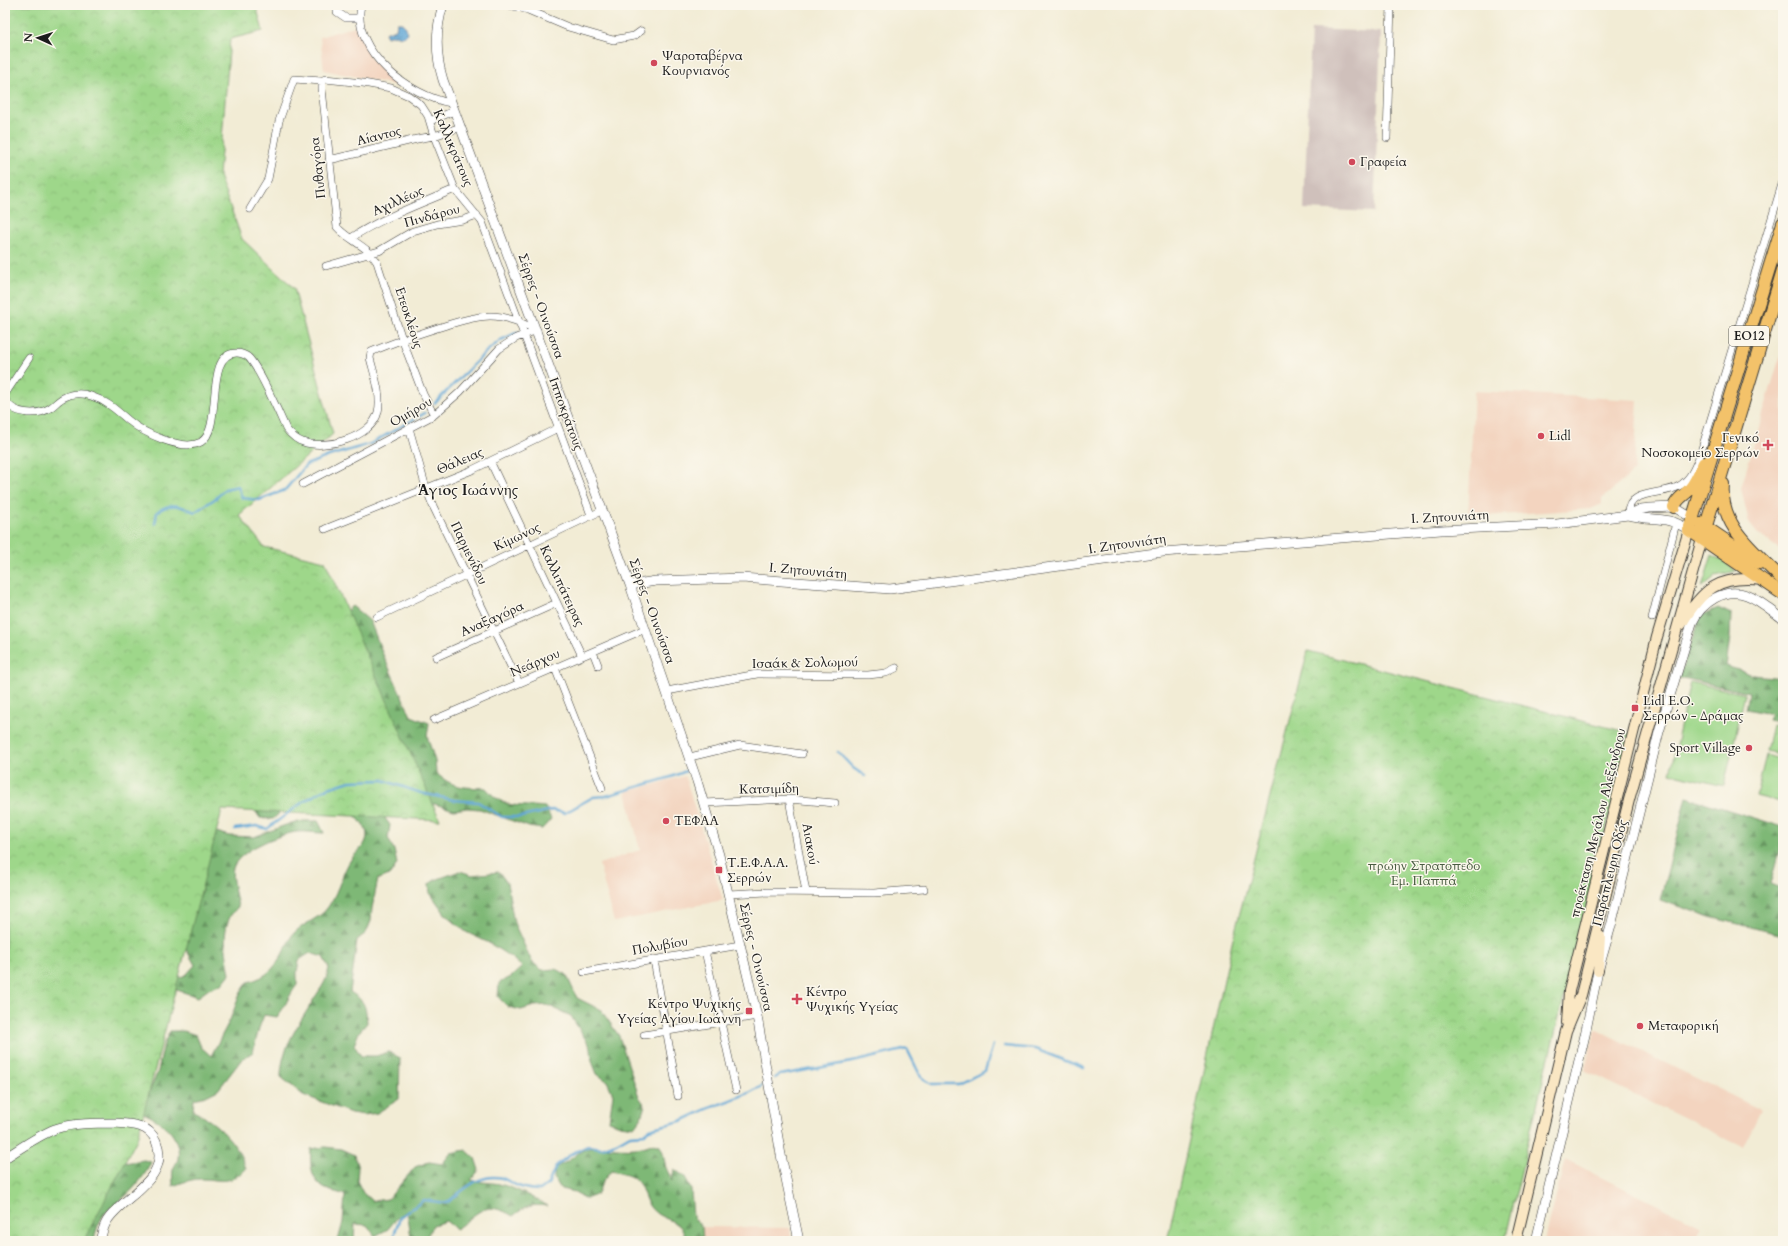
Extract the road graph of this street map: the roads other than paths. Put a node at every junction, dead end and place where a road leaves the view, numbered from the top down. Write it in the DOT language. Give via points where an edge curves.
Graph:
graph roads {
  1 [pos="337,5"];
  2 [pos="361,5"];
  3 [pos="509,5"];
  4 [pos="1391,5"];
  5 [pos="442,6"];
  6 [pos="360,18"];
  7 [pos="641,31"];
  8 [pos="322,81"];
  9 [pos="453,107"];
  10 [pos="430,121"];
  11 [pos="460,127"];
  12 [pos="434,136"];
  13 [pos="1387,138"];
  14 [pos="329,160"];
  15 [pos="1783,181"];
  16 [pos="456,188"];
  17 [pos="250,209"];
  18 [pos="477,215"];
  19 [pos="1783,222"];
  20 [pos="351,238"];
  21 [pos="370,254"];
  22 [pos="326,266"];
  23 [pos="1783,270"];
  24 [pos="519,321"];
  25 [pos="537,330"];
  26 [pos="524,335"];
  27 [pos="402,339"];
  28 [pos="30,358"];
  29 [pos="5,394"];
  30 [pos="5,399"];
  31 [pos="434,415"];
  32 [pos="409,428"];
  33 [pos="558,428"];
  34 [pos="1714,450"];
  35 [pos="1728,458"];
  36 [pos="490,460"];
  37 [pos="303,484"];
  38 [pos="426,488"];
  39 [pos="1674,488"];
  40 [pos="1674,508"];
  41 [pos="601,511"];
  42 [pos="1628,515"];
  43 [pos="591,516"];
  44 [pos="1692,518"];
  45 [pos="1676,523"];
  46 [pos="325,529"];
  47 [pos="1689,530"];
  48 [pos="1704,533"];
  49 [pos="530,544"];
  50 [pos="466,575"];
  51 [pos="1782,578"];
  52 [pos="1762,580"];
  53 [pos="630,584"];
  54 [pos="1783,594"];
  55 [pos="557,603"];
  56 [pos="377,617"];
  57 [pos="1652,618"];
  58 [pos="1783,619"];
  59 [pos="645,629"];
  60 [pos="493,632"];
  61 [pos="1673,641"];
  62 [pos="593,652"];
  63 [pos="582,656"];
  64 [pos="436,657"];
  65 [pos="598,665"];
  66 [pos="555,668"];
  67 [pos="896,668"];
  68 [pos="519,683"];
  69 [pos="667,691"];
  70 [pos="434,720"];
  71 [pos="802,754"];
  72 [pos="690,757"];
  73 [pos="602,788"];
  74 [pos="789,799"];
  75 [pos="704,803"];
  76 [pos="835,803"];
  77 [pos="924,889"];
  78 [pos="806,892"];
  79 [pos="728,894"];
  80 [pos="1603,906"];
  81 [pos="740,945"];
  82 [pos="705,951"];
  83 [pos="654,960"];
  84 [pos="1598,970"];
  85 [pos="584,972"];
  86 [pos="757,1016"];
  87 [pos="721,1022"];
  88 [pos="1566,1030"];
  89 [pos="667,1031"];
  90 [pos="644,1034"];
  91 [pos="736,1090"];
  92 [pos="678,1096"];
  93 [pos="5,1158"];
  94 [pos="100,1241"];
  95 [pos="798,1241"];
  96 [pos="1516,1241"];
  97 [pos="1536,1241"];
  1 -- 6 [label="street" via="338,12 346,18"];
  2 -- 6 [label="street"];
  3 -- 7 [label="street" via="568,27 613,40 634,36"];
  4 -- 13 [label="street"];
  5 -- 9 [label="street, Σέρρες - Οινούσσα" via="436,41 440,72"];
  6 -- 9 [label="street" via="372,50 391,73 423,94"];
  8 -- 10 [label="street, Καλλικράτους" via="331,79 391,88 409,96 424,108"];
  8 -- 14 [label="street, Πυθαγόρα"];
  8 -- 17 [label="street, Καλλικράτους" via="294,79 279,121 268,178"];
  9 -- 10 [label="street"];
  9 -- 11 [label="street, Σέρρες - Οινούσσα"];
  10 -- 12 [label="street, Καλλικράτους"];
  11 -- 12 [label="street, Αίαντος"];
  11 -- 25 [label="street, Σέρρες - Οινούσσα"];
  12 -- 14 [label="street, Αίαντος"];
  12 -- 16 [label="street, Καλλικράτους"];
  14 -- 20 [label="street, Πυθαγόρα" via="337,227"];
  15 -- 39 [label="street" via="1700,455 1688,479"];
  16 -- 18 [label="street, Καλλικράτους"];
  16 -- 20 [label="street, Αχιλλέως" via="364,229"];
  18 -- 21 [label="street, Πινδάρου" via="412,231 384,249"];
  18 -- 24 [label="street, Καλλικράτους" via="482,222"];
  19 -- 34 [label="main road, ΕΟ12"];
  20 -- 21 [label="street, Ετεοκλέους"];
  21 -- 22 [label="street, Πινδάρου"];
  21 -- 27 [label="street, Ετεοκλέους" via="380,267"];
  23 -- 35 [label="main road, ΕΟ12"];
  24 -- 25 [label="street"];
  24 -- 26 [label="street, Ιπποκράτους"];
  24 -- 27 [label="street" via="498,316 483,316"];
  25 -- 26 [label="street, Ομήρου"];
  25 -- 41 [label="street, Σέρρες - Οινούσσα"];
  26 -- 31 [label="street, Ομήρου" via="499,349 460,392"];
  26 -- 33 [label="street, Ιπποκράτους"];
  27 -- 30 [label="street" via="370,354 379,411 372,423 355,437 344,442 312,444 293,437 286,429 255,366 248,356 237,353 228,355 221,362 208,434 202,441 185,446 143,430 109,403 87,394 64,397 40,412 13,409"];
  27 -- 31 [label="street, Ετεοκλέους"];
  28 -- 29 [label="street"];
  31 -- 32 [label="street, Ομήρου"];
  32 -- 37 [label="street, Ομήρου"];
  32 -- 38 [label="street, Παρμενίδου"];
  33 -- 36 [label="street, Θάλειας"];
  33 -- 43 [label="street, Ιπποκράτους"];
  34 -- 40 [label="main road" via="1690,489 1677,500"];
  34 -- 44 [label="main road, ΕΟ12"];
  35 -- 48 [label="main road, ΕΟ12"];
  35 -- 51 [label="main road" via="1723,497 1728,518 1746,543"];
  36 -- 38 [label="street, Θάλειας"];
  36 -- 49 [label="street, Καλλιπάτειρας"];
  38 -- 46 [label="street, Θάλειας"];
  38 -- 50 [label="street, Παρμενίδου"];
  39 -- 40 [label="street"];
  39 -- 42 [label="street" via="1638,497 1629,503"];
  40 -- 42 [label="street" via="1640,509"];
  40 -- 44 [label="street"];
  41 -- 43 [label="street, Κίμωνος"];
  41 -- 53 [label="street, Σέρρες - Οινούσσα"];
  42 -- 45 [label="street"];
  42 -- 53 [label="street, Ι. Ζητουνιάτη" via="1557,524 1441,530 1163,552 890,589 742,578"];
  43 -- 49 [label="street, Κίμωνος"];
  44 -- 47 [label="main road, ΕΟ12"];
  44 -- 48 [label="main road"];
  45 -- 47 [label="street"];
  45 -- 57 [label="street"];
  47 -- 48 [label="main road"];
  47 -- 88 [label="main road, προέκταση Μεγάλου Αλεξάνδρου / ΕΟ12" via="1655,644 1569,991"];
  48 -- 51 [label="main road"];
  48 -- 52 [label="main road"];
  48 -- 61 [label="main road, προέκταση Μεγάλου Αλεξάνδρου / ΕΟ12"];
  49 -- 50 [label="street, Κίμωνος"];
  49 -- 55 [label="street, Καλλιπάτειρας"];
  50 -- 56 [label="street, Κίμωνος"];
  50 -- 60 [label="street, Παρμενίδου"];
  52 -- 54 [label="main road"];
  52 -- 61 [label="main road" via="1739,579 1715,585 1690,610"];
  53 -- 59 [label="street, Σέρρες - Οινούσσα"];
  55 -- 60 [label="street, Αναξαγόρα"];
  55 -- 63 [label="street, Καλλιπάτειρας"];
  58 -- 84 [label="street, Παράπλευρη Οδός" via="1748,595 1737,592 1724,594 1708,602 1694,617 1659,732"];
  59 -- 62 [label="street, Νεάρχου"];
  59 -- 69 [label="street, Σέρρες - Οινούσσα"];
  60 -- 64 [label="street, Αναξαγόρα"];
  60 -- 68 [label="street, Παρμενίδου"];
  61 -- 80 [label="main road, προέκταση Μεγάλου Αλεξάνδρου / ΕΟ12" via="1630,793"];
  62 -- 63 [label="street, Νεάρχου"];
  62 -- 65 [label="street"];
  63 -- 66 [label="street, Νεάρχου"];
  66 -- 68 [label="street, Νεάρχου"];
  66 -- 73 [label="street"];
  67 -- 69 [label="street, Ισαάκ & Σολωμού" via="886,673 868,675 756,674"];
  68 -- 70 [label="street, Νεάρχου"];
  69 -- 72 [label="street, Σέρρες - Οινούσσα"];
  71 -- 72 [label="street" via="740,745"];
  72 -- 75 [label="street, Σέρρες - Οινούσσα"];
  74 -- 75 [label="street, Κατσιμίδη"];
  74 -- 76 [label="street, Κατσιμίδη"];
  74 -- 78 [label="street, Αιακού"];
  75 -- 79 [label="street, Σέρρες - Οινούσσα"];
  77 -- 78 [label="street" via="874,893"];
  78 -- 79 [label="street"];
  79 -- 81 [label="street, Σέρρες - Οινούσσα"];
  80 -- 84 [label="main road"];
  80 -- 88 [label="main road, προέκταση Μεγάλου Αλεξάνδρου / ΕΟ12" via="1581,995"];
  81 -- 82 [label="street, Πολυβίου"];
  81 -- 86 [label="street, Σέρρες - Οινούσσα"];
  82 -- 83 [label="street, Πολυβίου"];
  82 -- 87 [label="street"];
  83 -- 85 [label="street, Πολυβίου"];
  83 -- 89 [label="street"];
  84 -- 97 [label="street, Παράπλευρη Οδός"];
  86 -- 87 [label="street"];
  86 -- 95 [label="street, Σέρρες - Οινούσσα"];
  87 -- 89 [label="street"];
  87 -- 91 [label="street"];
  88 -- 96 [label="main road, προέκταση Μεγάλου Αλεξάνδρου / ΕΟ12"];
  89 -- 90 [label="street"];
  89 -- 92 [label="street"];
  93 -- 94 [label="street" via="62,1127 110,1123 138,1125 152,1133 157,1143 156,1170 107,1221"];
}
